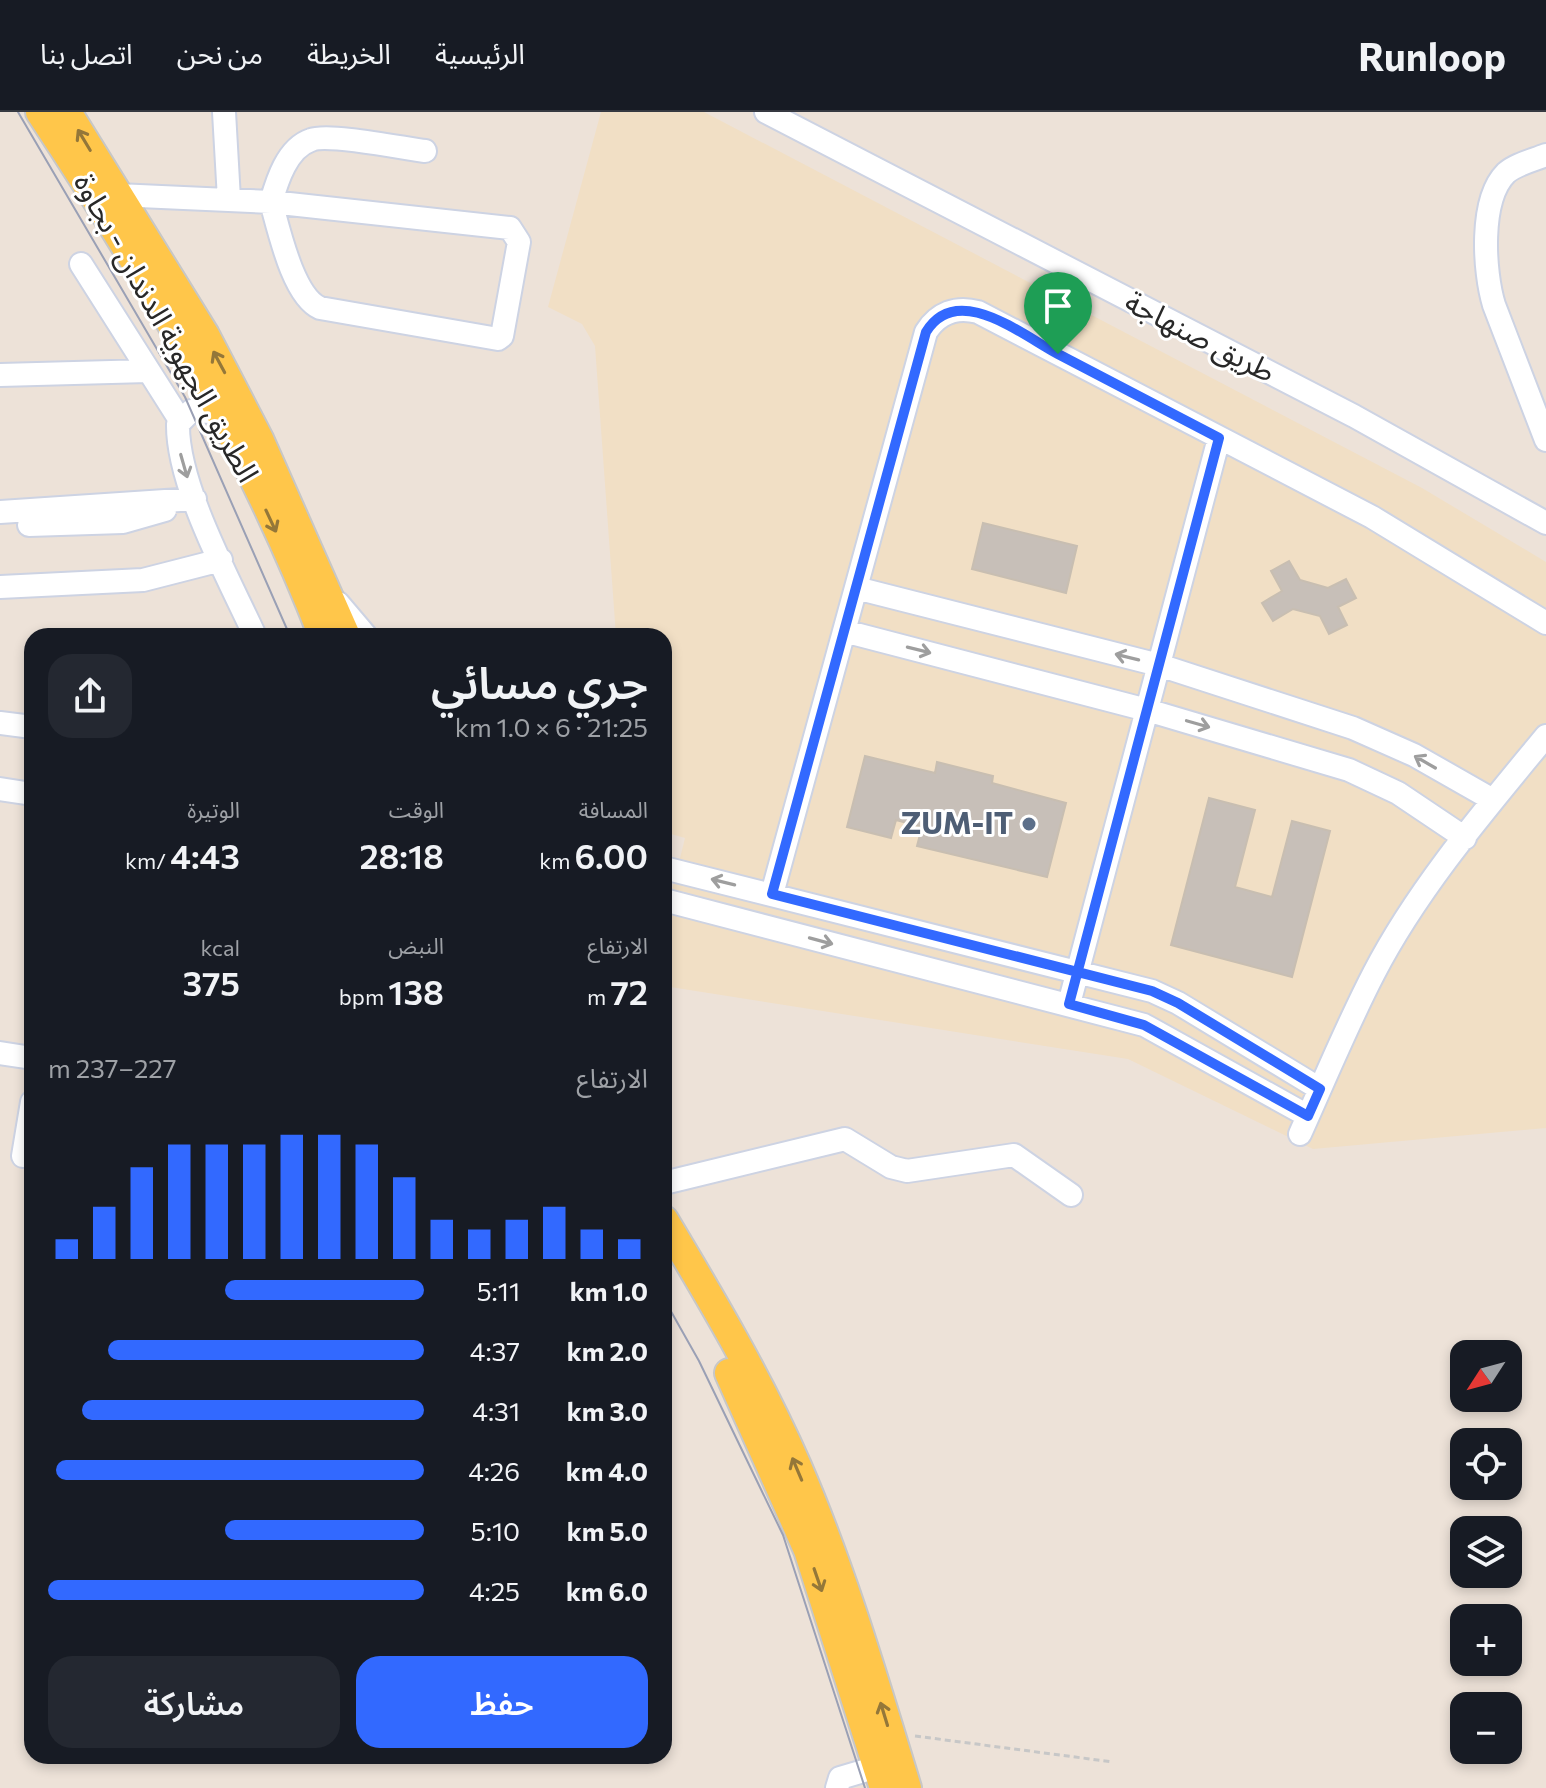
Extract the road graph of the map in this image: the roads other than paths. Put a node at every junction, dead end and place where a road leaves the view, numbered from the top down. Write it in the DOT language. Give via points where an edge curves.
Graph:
graph roads {
  1 [pos="40,112"];
  2 [pos="67,112"];
  3 [pos="224,112"];
  4 [pos="766,112"];
  5 [pos="425,151"];
  6 [pos="1546,155"];
  7 [pos="117,195"];
  8 [pos="229,199"];
  9 [pos="271,202"];
  10 [pos="81,264"];
  11 [pos="148,371"];
  12 [pos="0,375"];
  13 [pos="1540,398"];
  14 [pos="219,412"];
  15 [pos="180,420"];
  16 [pos="1219,438"];
  17 [pos="259,439"];
  18 [pos="1546,440"];
  19 [pos="190,499"];
  20 [pos="0,512"];
  21 [pos="1546,523"];
  22 [pos="0,526"];
  23 [pos="221,560"];
  24 [pos="0,587"];
  25 [pos="856,588"];
  26 [pos="329,592"];
  27 [pos="1546,623"];
  28 [pos="251,628"];
  29 [pos="319,628"];
  30 [pos="343,628"];
  31 [pos="359,628"];
  32 [pos="844,631"];
  33 [pos="1159,665"];
  34 [pos="1147,710"];
  35 [pos="1,727"];
  36 [pos="24,727"];
  37 [pos="1546,736"];
  38 [pos="0,789"];
  39 [pos="24,793"];
  40 [pos="1493,800"];
  41 [pos="1465,838"];
  42 [pos="672,870"];
  43 [pos="772,894"];
  44 [pos="672,902"];
  45 [pos="1077,972"];
  46 [pos="1069,1004"];
  47 [pos="0,1053"];
  48 [pos="24,1057"];
  49 [pos="1320,1089"];
  50 [pos="24,1150"];
  51 [pos="23,1156"];
  52 [pos="672,1181"];
  53 [pos="1071,1195"];
  54 [pos="672,1234"];
  55 [pos="672,1271"];
  56 [pos="892,1783"];
  57 [pos="837,1788"];
  1 -- 14 [label="main road, الطريق الجهوية الدندان - بجاوة" via="99,203"];
  7 -- 2 [label="main road, الطريق الجهوية الدندان - بجاوة, one-way"];
  3 -- 8 [label="street"];
  4 -- 21 [label="street, طريق صنهاجة" via="1354,416"];
  5 -- 9 [label="street" via="309,140 287,161"];
  6 -- 13 [label="street" via="1503,177 1485,247 1494,305"];
  7 -- 8 [label="street"];
  17 -- 7 [label="main road, الطريق الجهوية الدندان - بجاوة, one-way" via="205,335"];
  8 -- 9 [label="street"];
  9 -- 9 [label="street" via="299,283 312,304 492,340 502,336 519,242 510,228"];
  10 -- 11 [label="street"];
  11 -- 12 [label="street"];
  11 -- 15 [label="street"];
  13 -- 18 [label="street"];
  14 -- 15 [label="street" via="194,409"];
  14 -- 17 [label="street" via="233,413"];
  14 -- 29 [label="main road, الطريق الجهوية الدندان - بجاوة, one-way"];
  15 -- 19 [label="street, one-way" via="179,448"];
  16 -- 25 [label="street" via="978,312 946,313 926,332"];
  16 -- 27 [label="street" via="1372,517"];
  16 -- 33 [label="street"];
  17 -- 26 [label="main road, الطريق الجهوية الدندان - بجاوة"];
  19 -- 20 [label="street"];
  19 -- 22 [label="street" via="123,522"];
  19 -- 23 [label="street"];
  23 -- 24 [label="street" via="143,580"];
  23 -- 28 [label="street"];
  25 -- 32 [label="street"];
  33 -- 25 [label="street, one-way"];
  26 -- 30 [label="main road, الطريق الجهوية الدندان - بجاوة"];
  26 -- 31 [label="street"];
  32 -- 34 [label="street, one-way"];
  32 -- 43 [label="street"];
  33 -- 34 [label="street"];
  40 -- 33 [label="street, one-way" via="1353,728"];
  34 -- 41 [label="street, one-way" via="1349,770 1398,793"];
  34 -- 45 [label="street"];
  35 -- 36 [label="street"];
  37 -- 40 [label="street"];
  38 -- 39 [label="street"];
  40 -- 41 [label="street"];
  41 -- 49 [label="street" via="1375,972"];
  43 -- 42 [label="street, one-way"];
  43 -- 45 [label="street"];
  44 -- 46 [label="street, one-way"];
  45 -- 46 [label="street"];
  45 -- 49 [label="street" via="1178,1003"];
  46 -- 49 [label="street" via="1144,1025 1304,1125"];
  47 -- 48 [label="street"];
  50 -- 51 [label="street"];
  52 -- 53 [label="street" via="845,1139 907,1171 1014,1155"];
  56 -- 54 [label="main road, one-way" via="890,1733 856,1623 796,1465"];
  55 -- 56 [label="main road, one-way" via="733,1379 777,1474"];
  56 -- 57 [label="street" via="840,1778"];
}
